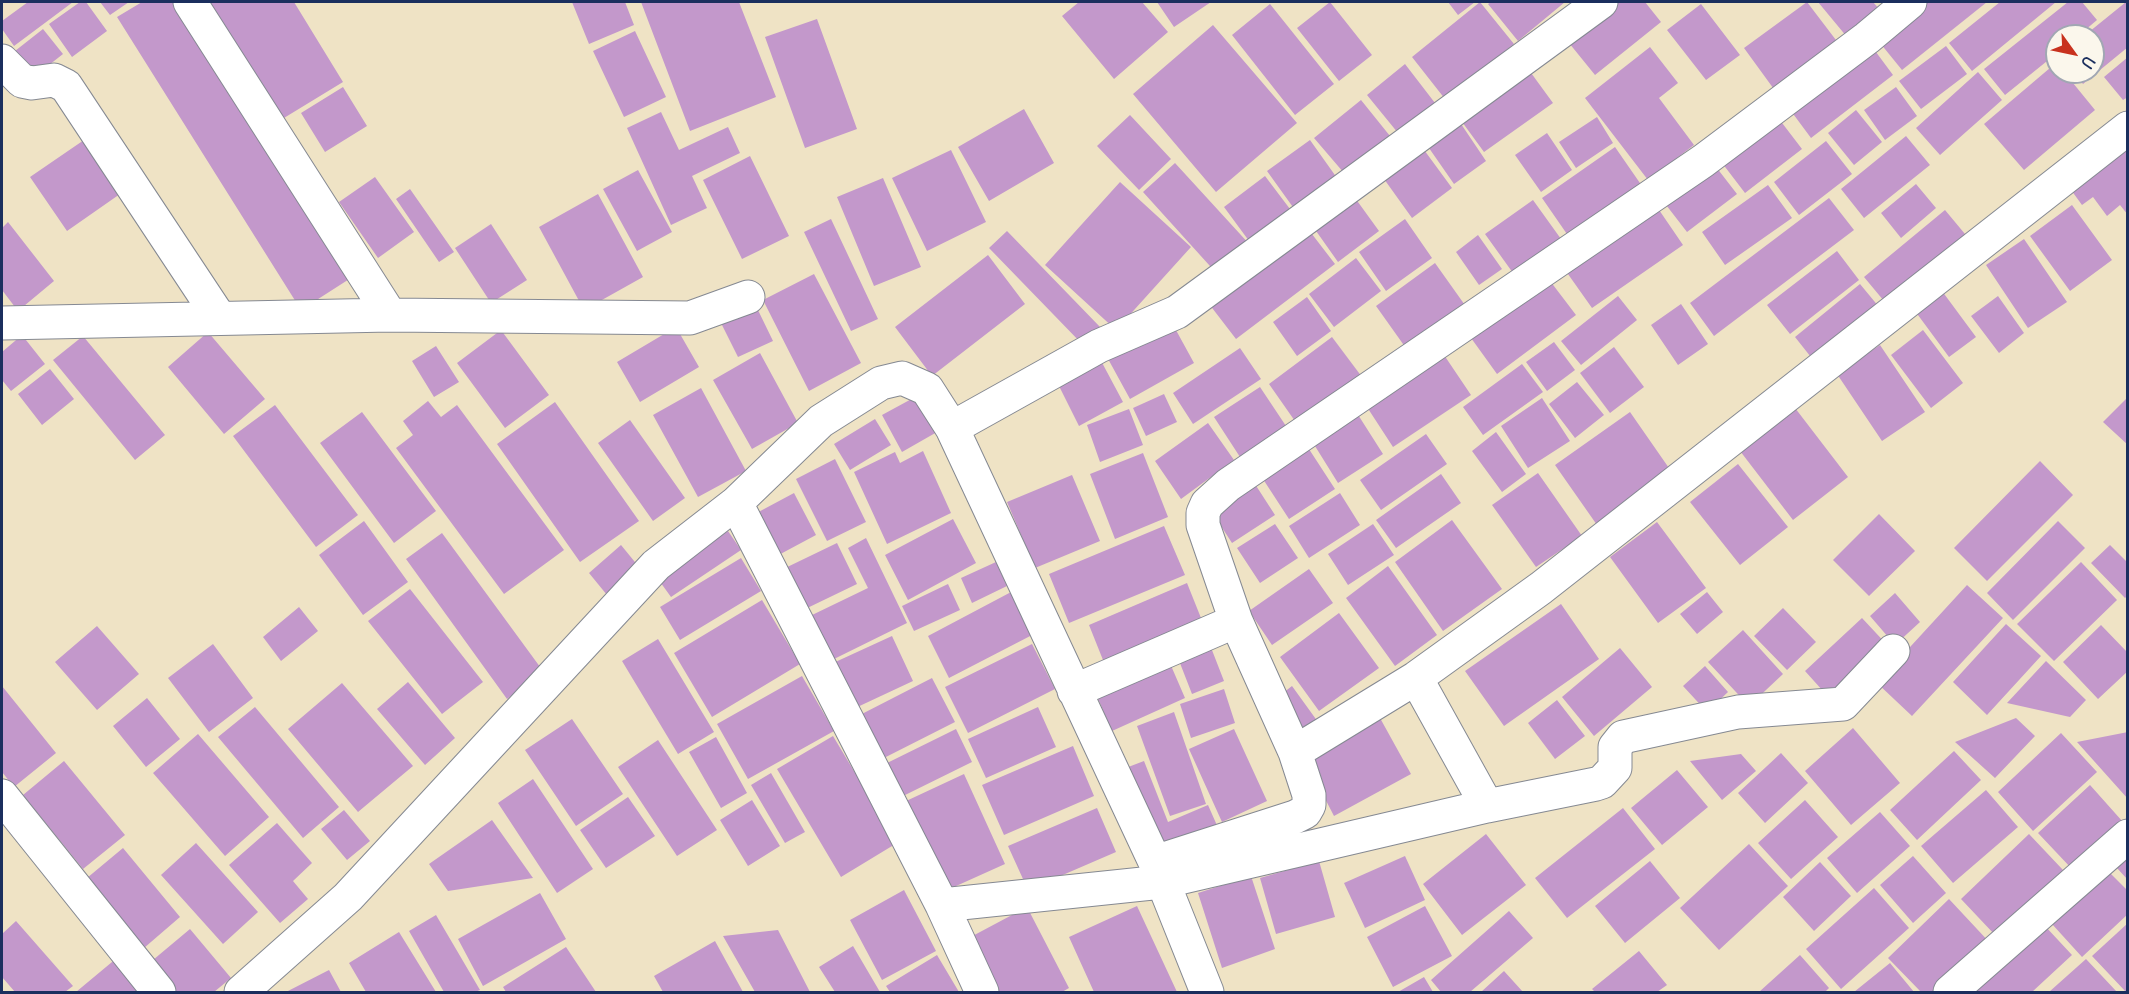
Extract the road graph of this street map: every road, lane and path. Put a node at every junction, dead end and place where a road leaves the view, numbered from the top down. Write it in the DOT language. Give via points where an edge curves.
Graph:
graph roads {
  1 [pos="190,2"];
  2 [pos="1601,2"];
  3 [pos="1910,2"];
  4 [pos="2,62"];
  5 [pos="2127,128"];
  6 [pos="748,297"];
  7 [pos="390,315"];
  8 [pos="219,317"];
  9 [pos="2,323"];
  10 [pos="952,428"];
  11 [pos="736,503"];
  12 [pos="1236,621"];
  13 [pos="1893,651"];
  14 [pos="1416,678"];
  15 [pos="1074,691"];
  16 [pos="1295,752"];
  17 [pos="1481,795"];
  18 [pos="2,796"];
  19 [pos="2127,836"];
  20 [pos="1158,872"];
  21 [pos="934,892"];
  22 [pos="159,993"];
  23 [pos="241,993"];
  24 [pos="982,993"];
  25 [pos="1207,993"];
  26 [pos="1950,993"];
  1 -- 7 [label="street"];
  2 -- 10 [label="street" via="1187,306 1099,346"];
  3 -- 12 [label="street" via="1703,161 1215,495 1203,513 1203,525"];
  4 -- 8 [label="street" via="22,81 54,80 66,86"];
  5 -- 14 [label="street" via="1541,588"];
  6 -- 7 [label="street" via="690,318"];
  7 -- 8 [label="street"];
  8 -- 9 [label="street"];
  10 -- 11 [label="street" via="927,389 902,378 881,383 821,421"];
  10 -- 15 [label="street"];
  11 -- 21 [label="street"];
  11 -- 23 [label="street" via="656,565 348,897"];
  12 -- 15 [label="street"];
  12 -- 16 [label="street"];
  13 -- 17 [label="street" via="1843,704 1730,714 1623,737 1608,776 1596,784"];
  14 -- 16 [label="street"];
  14 -- 17 [label="street"];
  15 -- 20 [label="street"];
  16 -- 20 [label="street" via="1309,795 1305,812"];
  17 -- 20 [label="street"];
  18 -- 22 [label="street"];
  19 -- 26 [label="street"];
  20 -- 21 [label="street"];
  20 -- 25 [label="street"];
  21 -- 24 [label="street"];
}
